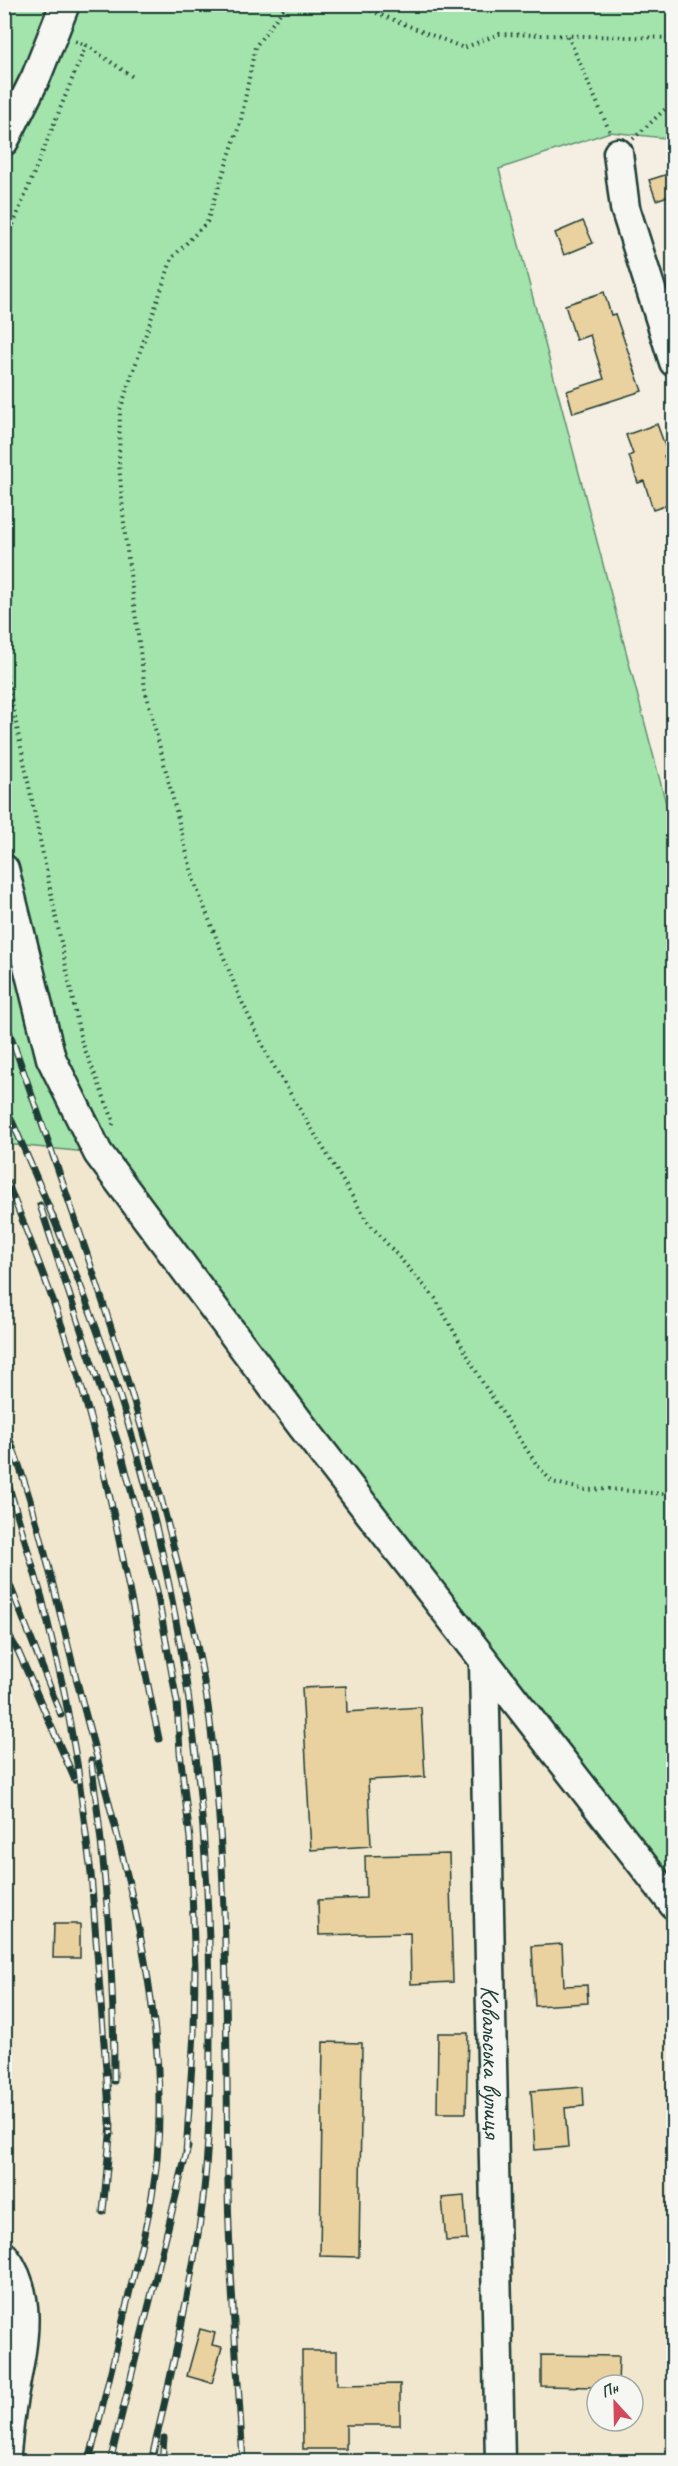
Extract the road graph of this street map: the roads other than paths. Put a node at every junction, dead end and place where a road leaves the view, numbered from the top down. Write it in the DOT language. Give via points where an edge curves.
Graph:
graph roads {
  1 [pos="64,4"];
  2 [pos="4,141"];
  3 [pos="618,153"];
  4 [pos="674,362"];
  5 [pos="4,869"];
  6 [pos="484,1663"];
  7 [pos="674,1905"];
  8 [pos="4,2256"];
  9 [pos="5,2462"];
  10 [pos="500,2462"];
  1 -- 2 [label="street" via="36,77"];
  3 -- 4 [label="street" via="625,208"];
  5 -- 6 [label="street" via="51,1058 98,1153"];
  6 -- 7 [label="street"];
  6 -- 10 [label="street, Ковальська вулиця"];
  8 -- 9 [label="street" via="22,2293 24,2336"];
}
